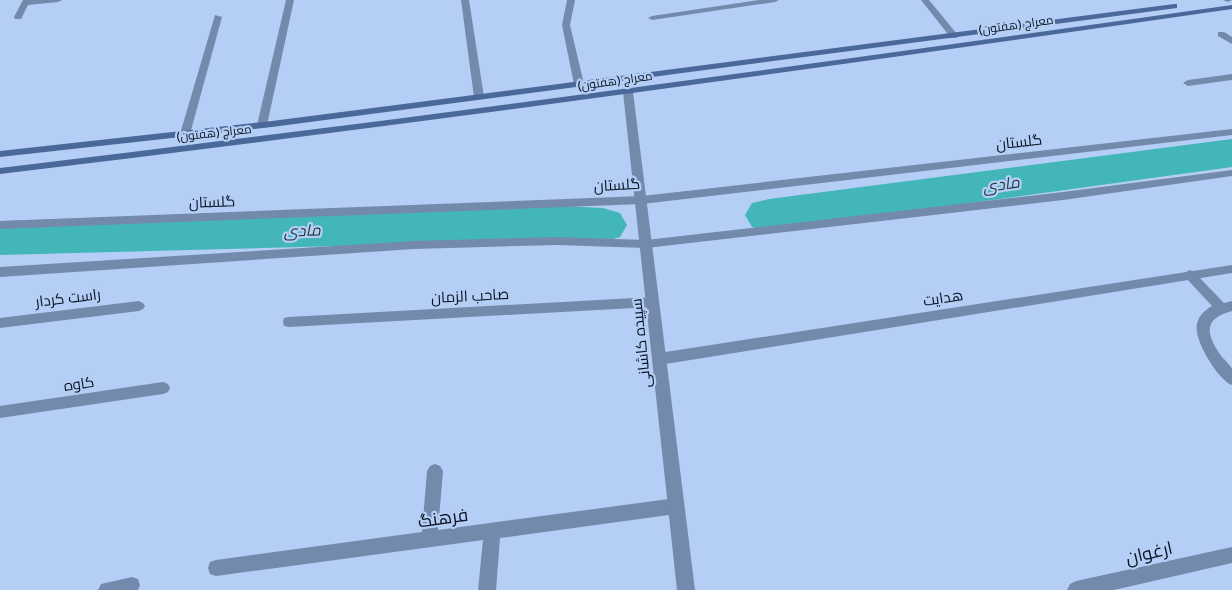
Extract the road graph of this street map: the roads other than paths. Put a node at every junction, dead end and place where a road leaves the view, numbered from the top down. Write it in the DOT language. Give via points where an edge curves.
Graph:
graph roads {
  1 [pos="58,0"];
  2 [pos="290,0"];
  3 [pos="465,0"];
  4 [pos="571,0"];
  5 [pos="775,0"];
  6 [pos="926,0"];
  7 [pos="1228,0"];
  8 [pos="26,2"];
  9 [pos="1232,7"];
  10 [pos="1130,11"];
  11 [pos="18,16"];
  12 [pos="218,17"];
  13 [pos="652,18"];
  14 [pos="1141,19"];
  15 [pos="1221,34"];
  16 [pos="954,36"];
  17 [pos="1232,41"];
  18 [pos="1232,77"];
  19 [pos="1188,83"];
  20 [pos="579,84"];
  21 [pos="628,92"];
  22 [pos="479,97"];
  23 [pos="262,125"];
  24 [pos="1232,132"];
  25 [pos="185,134"];
  26 [pos="0,154"];
  27 [pos="0,170"];
  28 [pos="1232,173"];
  29 [pos="642,200"];
  30 [pos="0,225"];
  31 [pos="646,244"];
  32 [pos="1232,269"];
  33 [pos="0,272"];
  34 [pos="1190,275"];
  35 [pos="652,302"];
  36 [pos="139,306"];
  37 [pos="1226,306"];
  38 [pos="289,322"];
  39 [pos="0,323"];
  40 [pos="659,359"];
  41 [pos="1232,379"];
  42 [pos="163,388"];
  43 [pos="0,412"];
  44 [pos="434,471"];
  45 [pos="676,506"];
  46 [pos="492,531"];
  47 [pos="429,540"];
  48 [pos="1232,554"];
  49 [pos="216,568"];
  50 [pos="132,585"];
  51 [pos="107,590"];
  52 [pos="487,590"];
  53 [pos="686,590"];
  54 [pos="1076,590"];
  1 -- 8 [label="street"];
  2 -- 23 [label="street"];
  3 -- 22 [label="street"];
  4 -- 20 [label="street" via="566,25"];
  5 -- 13 [label="street"];
  6 -- 16 [label="street"];
  7 -- 10 [label="main road, معراج (هفتون)"];
  8 -- 11 [label="street"];
  9 -- 14 [label="main road, معراج (هفتون)"];
  10 -- 14 [label="main road"];
  10 -- 16 [label="main road, معراج (هفتون)"];
  12 -- 25 [label="street"];
  14 -- 21 [label="main road, معراج (هفتون)"];
  15 -- 17 [label="street"];
  16 -- 20 [label="main road, معراج (هفتون)"];
  18 -- 19 [label="street"];
  20 -- 22 [label="main road, معراج (هفتون)"];
  21 -- 27 [label="main road, معراج (هفتون)"];
  21 -- 29 [label="street, سپیده کاشانی"];
  22 -- 23 [label="main road, معراج (هفتون)"];
  23 -- 25 [label="main road, معراج (هفتون)"];
  24 -- 29 [label="street, گلستان"];
  25 -- 26 [label="main road, معراج (هفتون)"];
  28 -- 31 [label="street" via="1063,196"];
  29 -- 30 [label="street, گلستان"];
  29 -- 31 [label="street, سپیده کاشانی"];
  31 -- 33 [label="street" via="557,241 414,245"];
  31 -- 35 [label="street, سپیده کاشانی"];
  32 -- 34 [label="street, هدایت"];
  34 -- 37 [label="street"];
  34 -- 40 [label="street, هدایت"];
  35 -- 38 [label="street, صاحب الزمان"];
  35 -- 40 [label="street, سپیده کاشانی"];
  36 -- 39 [label="street, راست کردار"];
  37 -- 41 [label="street" via="1209,314 1203,324 1202,336 1210,352"];
  40 -- 45 [label="street, سپیده کاشانی"];
  42 -- 43 [label="street, کاوه"];
  44 -- 47 [label="street"];
  45 -- 46 [label="street, فرهنگ"];
  45 -- 53 [label="street, سپیده کاشانی"];
  46 -- 47 [label="street, فرهنگ"];
  46 -- 52 [label="street"];
  47 -- 49 [label="street, فرهنگ"];
  48 -- 54 [label="street, ارغوان"];
  50 -- 51 [label="street"];
}
